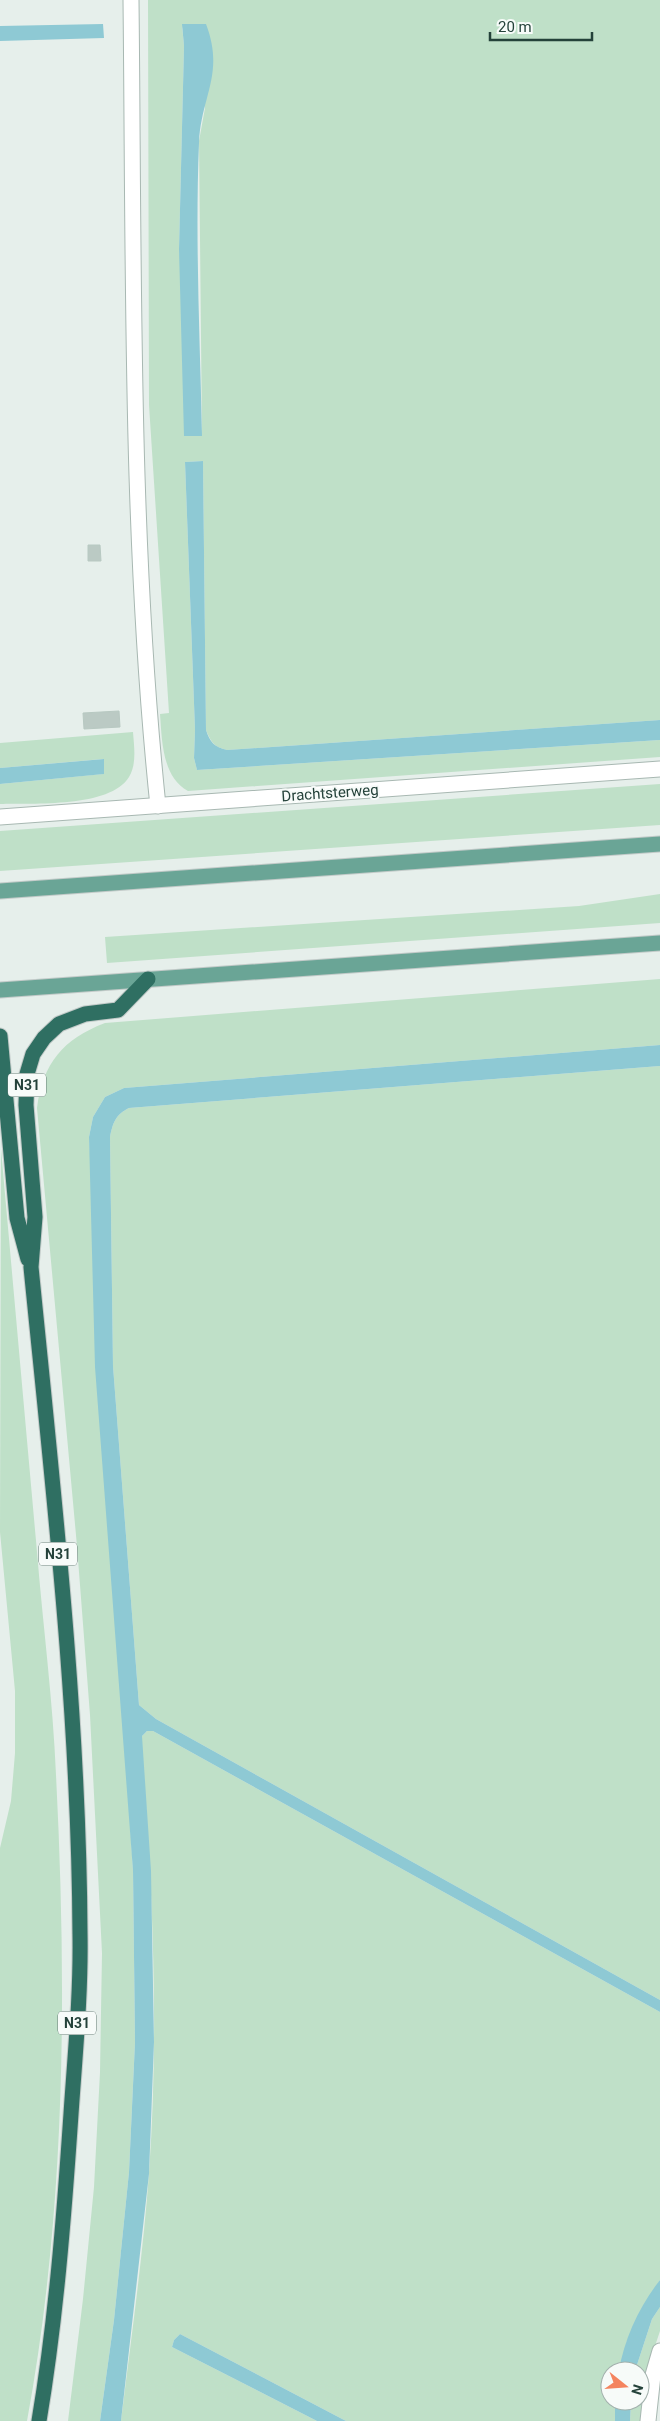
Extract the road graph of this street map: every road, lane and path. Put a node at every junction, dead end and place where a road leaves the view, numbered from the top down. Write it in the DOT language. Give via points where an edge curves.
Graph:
graph roads {
  1 [pos="131,0"];
  2 [pos="660,769"];
  3 [pos="158,806"];
  4 [pos="0,817"];
  5 [pos="660,844"];
  6 [pos="0,891"];
  7 [pos="660,943"];
  8 [pos="148,980"];
  9 [pos="0,990"];
  10 [pos="0,1036"];
  11 [pos="31,1267"];
  12 [pos="660,2351"];
  13 [pos="39,2421"];
  14 [pos="648,2421"];
  1 -- 3 [label="street" via="136,408 146,682"];
  2 -- 3 [label="street, Drachtsterweg"];
  3 -- 4 [label="street, Drachtsterweg"];
  5 -- 6 [label="main road"];
  7 -- 8 [label="main road"];
  8 -- 9 [label="main road"];
  8 -- 11 [label="highway, N31" via="118,1010 85,1014 59,1024 33,1054 27,1074 26,1105 35,1217"];
  10 -- 11 [label="highway, N31" via="17,1218"];
  11 -- 13 [label="highway, N31" via="69,1688 80,1937 65,2204"];
  12 -- 14 [label="street" via="653,2374"];
}
